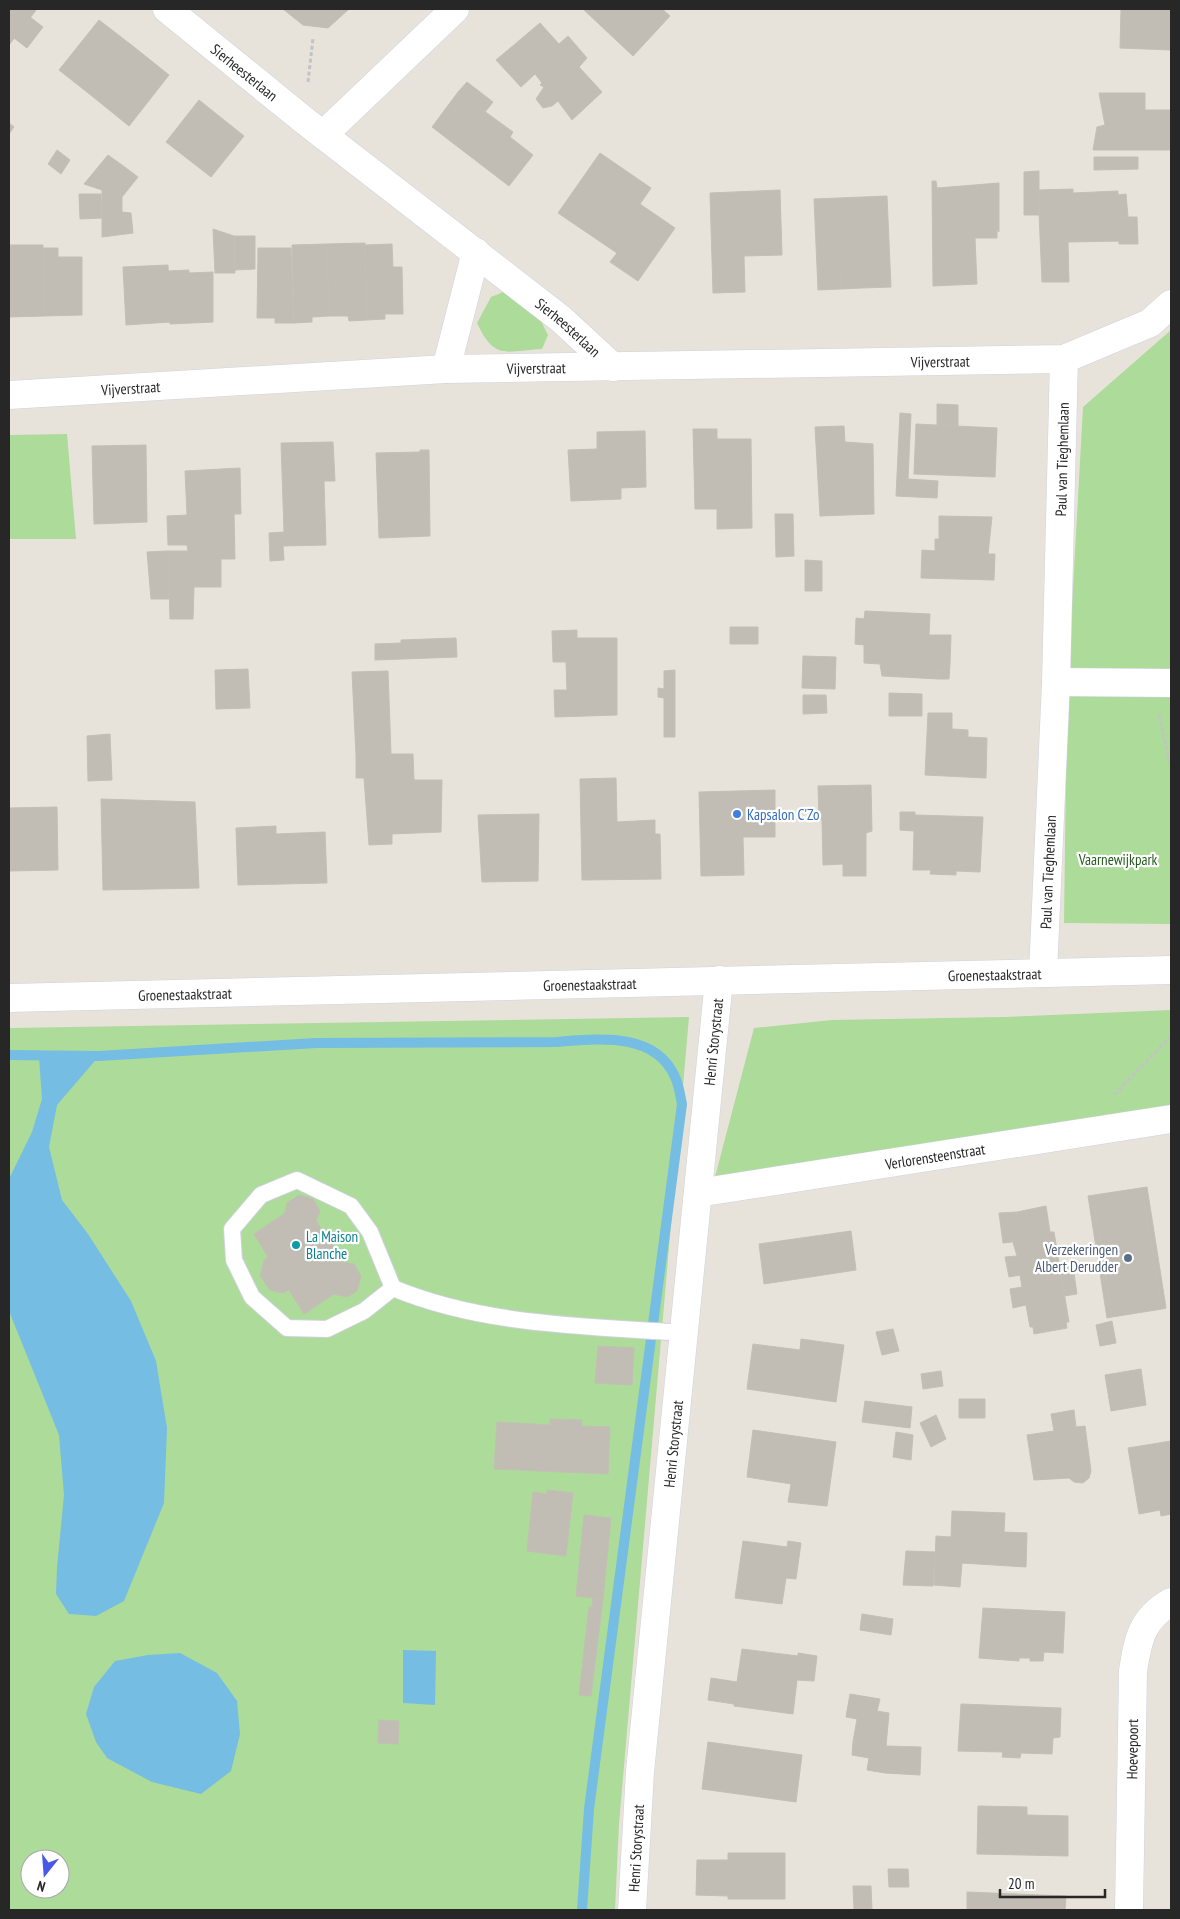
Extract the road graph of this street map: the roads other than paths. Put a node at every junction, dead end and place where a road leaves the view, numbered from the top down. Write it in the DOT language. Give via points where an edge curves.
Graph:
graph roads {
  1 [pos="167,9"];
  2 [pos="455,9"];
  3 [pos="314,128"];
  4 [pos="476,252"];
  5 [pos="1171,304"];
  6 [pos="1064,359"];
  7 [pos="613,367"];
  8 [pos="446,369"];
  9 [pos="9,395"];
  10 [pos="1056,682"];
  11 [pos="1162,683"];
  12 [pos="1171,970"];
  13 [pos="1043,973"];
  14 [pos="719,980"];
  15 [pos="9,998"];
  16 [pos="1171,1119"];
  17 [pos="698,1192"];
  18 [pos="393,1288"];
  19 [pos="676,1332"];
  20 [pos="1171,1602"];
  21 [pos="632,1910"];
  22 [pos="1129,1910"];
  1 -- 3 [label="street, Sierheesterlaan"];
  2 -- 3 [label="street"];
  3 -- 4 [label="street, Sierheesterlaan"];
  4 -- 7 [label="street, Sierheesterlaan" via="561,319"];
  4 -- 8 [label="street"];
  5 -- 6 [label="street" via="1150,323"];
  6 -- 7 [label="street, Vijverstraat"];
  6 -- 10 [label="street, Paul van Tieghemlaan"];
  7 -- 8 [label="street, Vijverstraat"];
  8 -- 9 [label="street, Vijverstraat"];
  10 -- 11 [label="street"];
  10 -- 13 [label="street, Paul van Tieghemlaan"];
  12 -- 13 [label="street, Groenestaakstraat"];
  13 -- 14 [label="street, Groenestaakstraat"];
  14 -- 15 [label="street, Groenestaakstraat"];
  14 -- 17 [label="street, Henri Storystraat"];
  16 -- 17 [label="street, Verlorensteenstraat"];
  17 -- 19 [label="street, Henri Storystraat"];
  18 -- 18 [label="lane" via="364,1311 327,1329 287,1328 252,1297 234,1260 232,1229 261,1195 297,1180 351,1206 370,1232"];
  18 -- 19 [label="lane" via="464,1310 557,1325"];
  19 -- 21 [label="street, Henri Storystraat"];
  20 -- 22 [label="street, Hoevepoort" via="1152,1617 1138,1638 1133,1671"];
}
